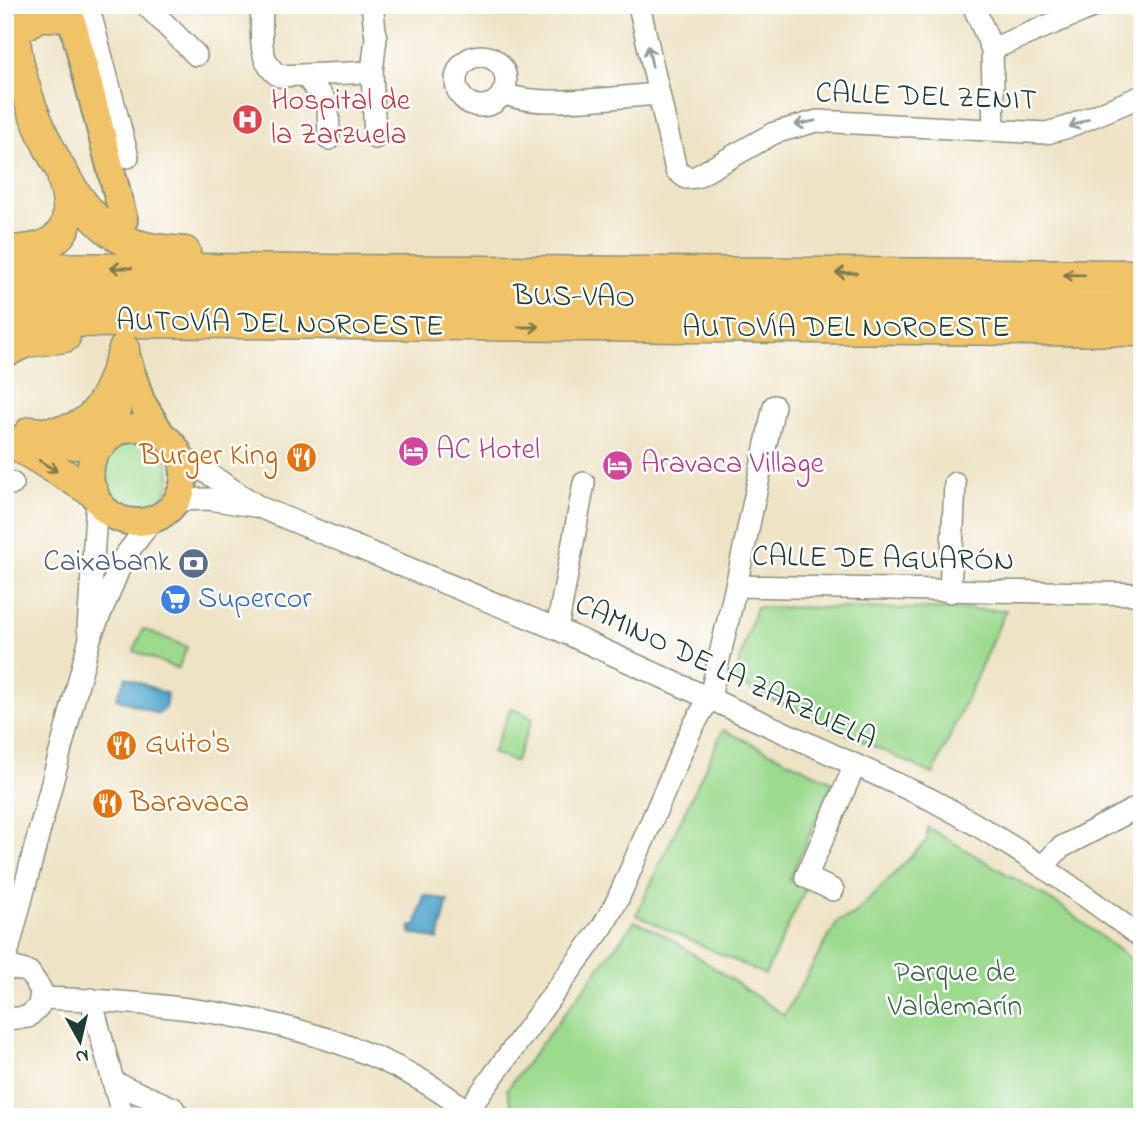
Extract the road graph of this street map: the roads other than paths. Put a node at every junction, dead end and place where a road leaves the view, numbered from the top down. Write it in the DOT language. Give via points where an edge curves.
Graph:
graph roads {
  1 [pos="146,5"];
  2 [pos="262,5"];
  3 [pos="372,5"];
  4 [pos="639,5"];
  5 [pos="973,5"];
  6 [pos="1097,5"];
  7 [pos="68,8"];
  8 [pos="23,12"];
  9 [pos="992,48"];
  10 [pos="196,55"];
  11 [pos="372,72"];
  12 [pos="312,74"];
  13 [pos="503,92"];
  14 [pos="659,94"];
  15 [pos="1142,96"];
  16 [pos="994,130"];
  17 [pos="375,138"];
  18 [pos="329,139"];
  19 [pos="55,156"];
  20 [pos="128,157"];
  21 [pos="124,220"];
  22 [pos="5,251"];
  23 [pos="5,268"];
  24 [pos="703,271"];
  25 [pos="1142,275"];
  26 [pos="5,295"];
  27 [pos="1142,305"];
  28 [pos="5,321"];
  29 [pos="460,327"];
  30 [pos="708,328"];
  31 [pos="1142,331"];
  32 [pos="1142,347"];
  33 [pos="124,349"];
  34 [pos="5,352"];
  35 [pos="774,406"];
  36 [pos="14,430"];
  37 [pos="162,435"];
  38 [pos="108,439"];
  39 [pos="180,455"];
  40 [pos="584,483"];
  41 [pos="955,483"];
  42 [pos="95,496"];
  43 [pos="177,500"];
  44 [pos="259,507"];
  45 [pos="153,519"];
  46 [pos="736,586"];
  47 [pos="950,592"];
  48 [pos="1142,594"];
  49 [pos="557,629"];
  50 [pos="90,638"];
  51 [pos="710,697"];
  52 [pos="855,765"];
  53 [pos="1142,804"];
  54 [pos="1043,866"];
  55 [pos="833,890"];
  56 [pos="17,924"];
  57 [pos="1142,938"];
  58 [pos="5,962"];
  59 [pos="5,970"];
  60 [pos="29,972"];
  61 [pos="41,998"];
  62 [pos="91,999"];
  63 [pos="5,1019"];
  64 [pos="113,1082"];
  65 [pos="468,1115"];
  66 [pos="126,1117"];
  67 [pos="138,1117"];
  68 [pos="145,1117"];
  69 [pos="179,1117"];
  1 -- 10 [label="street"];
  2 -- 12 [label="street" via="262,55 268,69 279,76"];
  3 -- 11 [label="street" via="376,38"];
  14 -- 4 [label="street, one-way"];
  5 -- 9 [label="street"];
  6 -- 9 [label="street"];
  7 -- 8 [label="highway" via="38,16"];
  7 -- 20 [label="street"];
  7 -- 21 [label="main road"];
  8 -- 19 [label="highway" via="20,70"];
  9 -- 16 [label="street"];
  11 -- 12 [label="street"];
  11 -- 17 [label="street"];
  12 -- 18 [label="street" via="328,105"];
  13 -- 14 [label="street" via="513,99 536,101"];
  16 -- 14 [label="street, CALLE DEL ZENIT, one-way" via="817,121 774,133 696,177 686,178 676,170"];
  15 -- 16 [label="street, CALLE DEL ZENIT, one-way" via="1046,133"];
  19 -- 22 [label="highway" via="69,198 67,225 41,248"];
  19 -- 24 [label="highway" via="82,200 108,230 149,248"];
  24 -- 23 [label="highway, AUTOVÍA DEL NOROESTE, one-way"];
  25 -- 24 [label="highway, AUTOVÍA DEL NOROESTE, one-way"];
  26 -- 27 [label="highway, BUS-VAO"];
  28 -- 29 [label="highway, AUTOVÍA DEL NOROESTE"];
  29 -- 30 [label="highway, AUTOVÍA DEL NOROESTE, one-way"];
  29 -- 34 [label="highway" via="414,337 43,338"];
  30 -- 31 [label="highway, AUTOVÍA DEL NOROESTE"];
  30 -- 32 [label="highway" via="798,343"];
  33 -- 36 [label="highway" via="110,392 96,414 61,432"];
  33 -- 37 [label="main road" via="141,401"];
  33 -- 38 [label="main road"];
  35 -- 46 [label="street"];
  36 -- 38 [label="highway" via="58,443"];
  36 -- 42 [label="highway, one-way"];
  37 -- 38 [label="main road" via="138,428"];
  37 -- 39 [label="main road"];
  38 -- 42 [label="main road" via="90,472"];
  39 -- 43 [label="main road" via="183,483"];
  39 -- 44 [label="street, CAMINO DE LA ZARZUELA"];
  40 -- 49 [label="street"];
  41 -- 47 [label="street"];
  42 -- 45 [label="main road" via="116,517 140,522"];
  42 -- 50 [label="street" via="95,552 86,624"];
  43 -- 44 [label="street, CAMINO DE LA ZARZUELA" via="209,499"];
  43 -- 45 [label="main road"];
  44 -- 49 [label="street, CAMINO DE LA ZARZUELA"];
  45 -- 50 [label="street" via="124,557"];
  46 -- 47 [label="street, CALLE DE AGUARÓN"];
  46 -- 51 [label="street, CALLE DE AGUARÓN"];
  47 -- 48 [label="street, CALLE DE AGUARÓN"];
  49 -- 51 [label="street, CAMINO DE LA ZARZUELA"];
  50 -- 56 [label="street"];
  51 -- 52 [label="street, CAMINO DE LA ZARZUELA"];
  51 -- 65 [label="street, CALLE DE AGUARÓN" via="603,926"];
  52 -- 54 [label="street, CAMINO DE LA ZARZUELA" via="990,831"];
  52 -- 55 [label="street" via="806,877"];
  53 -- 54 [label="street" via="1060,848"];
  54 -- 57 [label="street, CAMINO DE LA ZARZUELA"];
  56 -- 58 [label="street"];
  56 -- 60 [label="street"];
  59 -- 60 [label="street"];
  60 -- 61 [label="street" via="39,984"];
  61 -- 62 [label="street"];
  61 -- 63 [label="street" via="28,1017"];
  62 -- 64 [label="street"];
  62 -- 65 [label="street" via="205,1009 282,1027 384,1063 442,1091"];
  64 -- 66 [label="street"];
  64 -- 69 [label="street" via="173,1108"];
  67 -- 68 [label="street"];
}
